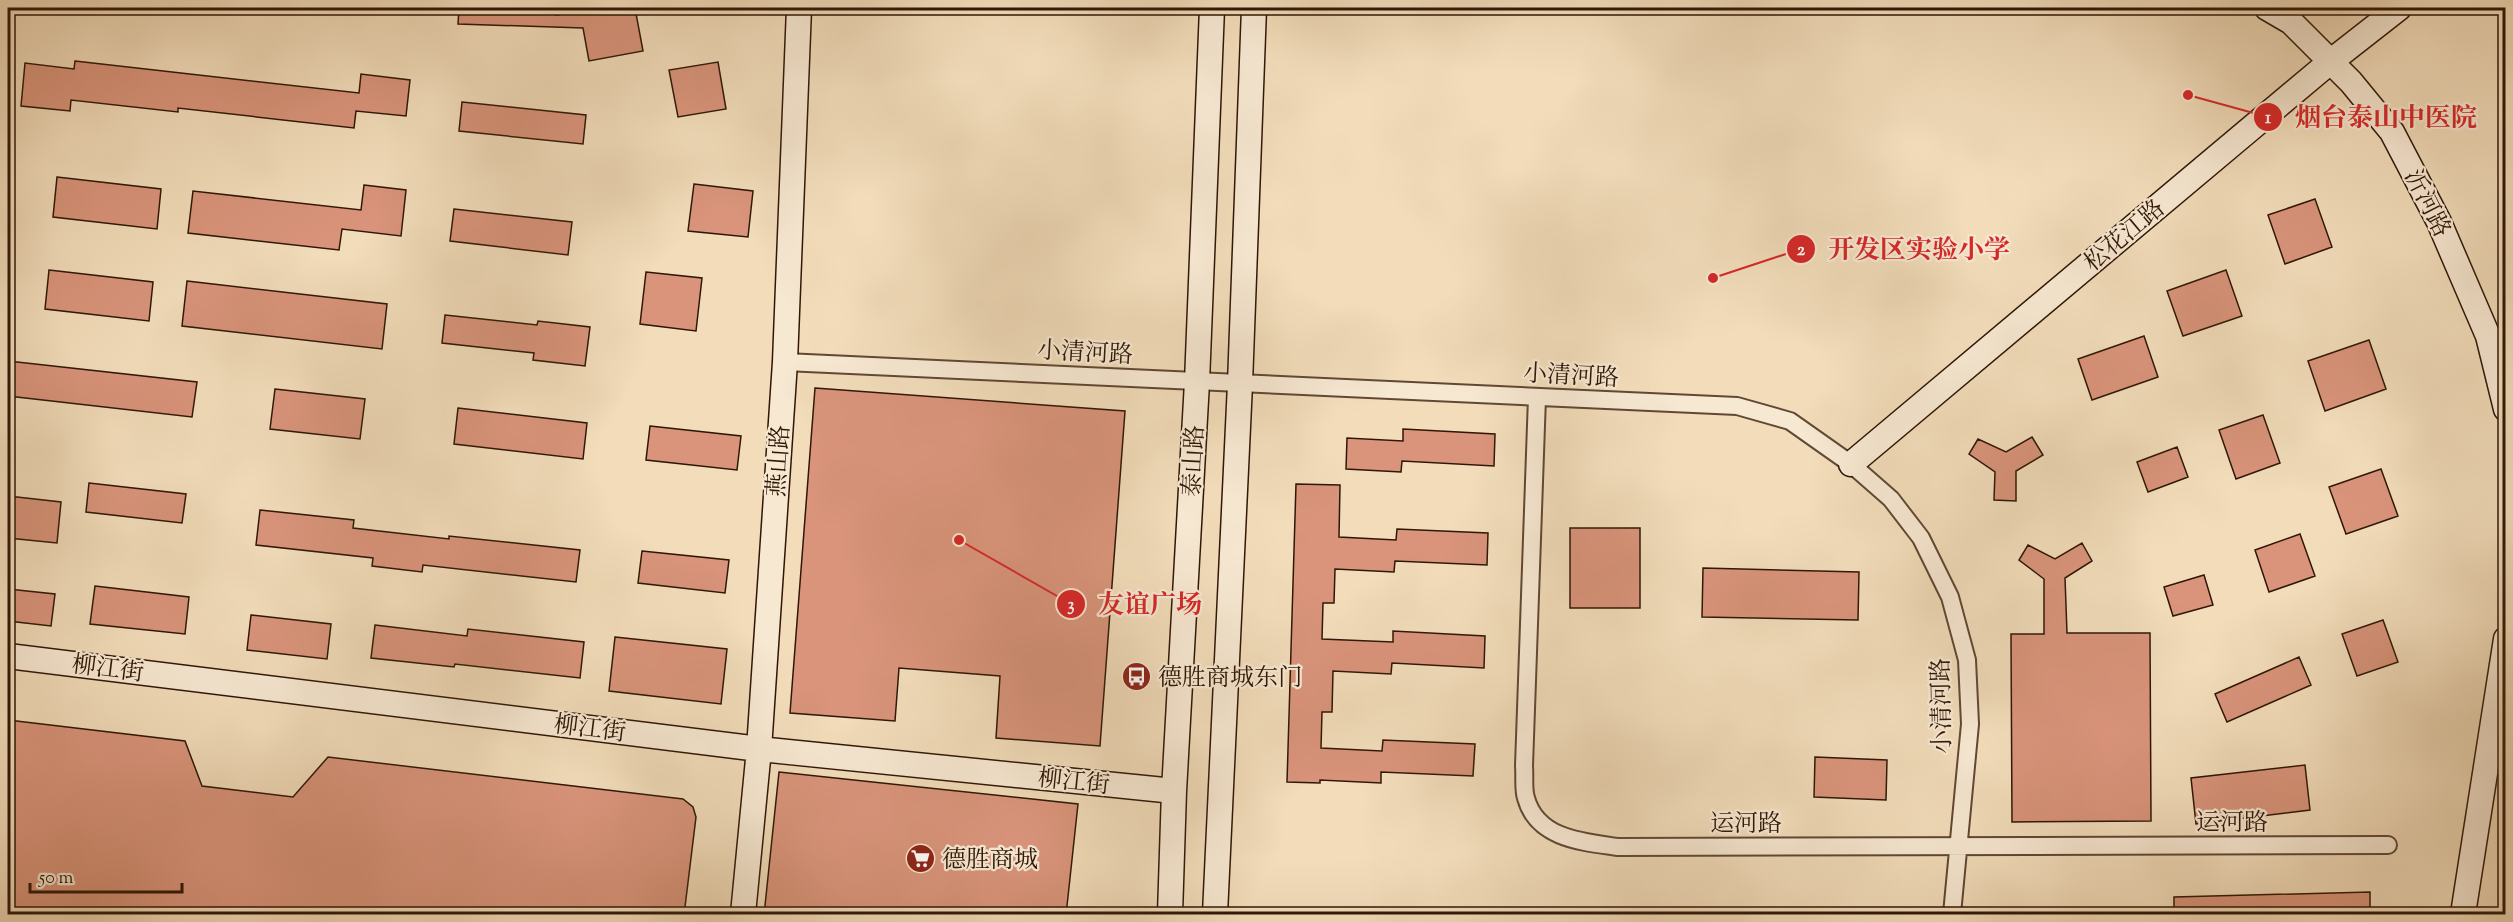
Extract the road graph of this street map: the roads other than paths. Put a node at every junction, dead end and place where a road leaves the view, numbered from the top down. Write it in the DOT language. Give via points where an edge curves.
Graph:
graph roads {
  1 [pos="799,8"];
  2 [pos="1212,8"];
  3 [pos="1254,8"];
  4 [pos="2267,8"];
  5 [pos="2399,8"];
  6 [pos="2330,62"];
  7 [pos="785,362"];
  8 [pos="1197,382"];
  9 [pos="1240,384"];
  10 [pos="1537,397"];
  11 [pos="2505,409"];
  12 [pos="1851,464"];
  13 [pos="2505,639"];
  14 [pos="8,656"];
  15 [pos="759,749"];
  16 [pos="1174,791"];
  17 [pos="2388,845"];
  18 [pos="1958,846"];
  19 [pos="743,915"];
  20 [pos="1170,915"];
  21 [pos="1215,915"];
  22 [pos="1952,915"];
  23 [pos="2463,915"];
  1 -- 7 [label="street, 燕山路"];
  2 -- 8 [label="street, 泰山路"];
  3 -- 9 [label="street, 泰山路"];
  4 -- 6 [label="street, 沂河路" via="2290,22"];
  5 -- 6 [label="street, 松花江路"];
  6 -- 11 [label="street, 沂河路" via="2392,132 2439,222 2488,336"];
  6 -- 12 [label="street, 松花江路"];
  7 -- 8 [label="street, 小清河路"];
  7 -- 15 [label="street, 燕山路"];
  8 -- 9 [label="street, 小清河路"];
  8 -- 16 [label="street, 泰山路"];
  9 -- 10 [label="street, 小清河路"];
  9 -- 21 [label="street, 泰山路"];
  10 -- 12 [label="street, 小清河路" via="1737,406 1790,421"];
  10 -- 18 [label="street, 运河路" via="1524,766 1526,798 1537,820 1569,840 1618,847"];
  12 -- 18 [label="street, 小清河路" via="1891,499 1921,537 1956,618 1967,660 1970,724"];
  13 -- 23 [label="street"];
  14 -- 15 [label="street, 柳江街"];
  15 -- 16 [label="street, 柳江街"];
  15 -- 19 [label="street, 燕山路"];
  16 -- 20 [label="street, 泰山路"];
  17 -- 18 [label="street, 运河路"];
  18 -- 22 [label="street, 小清河路"];
}
